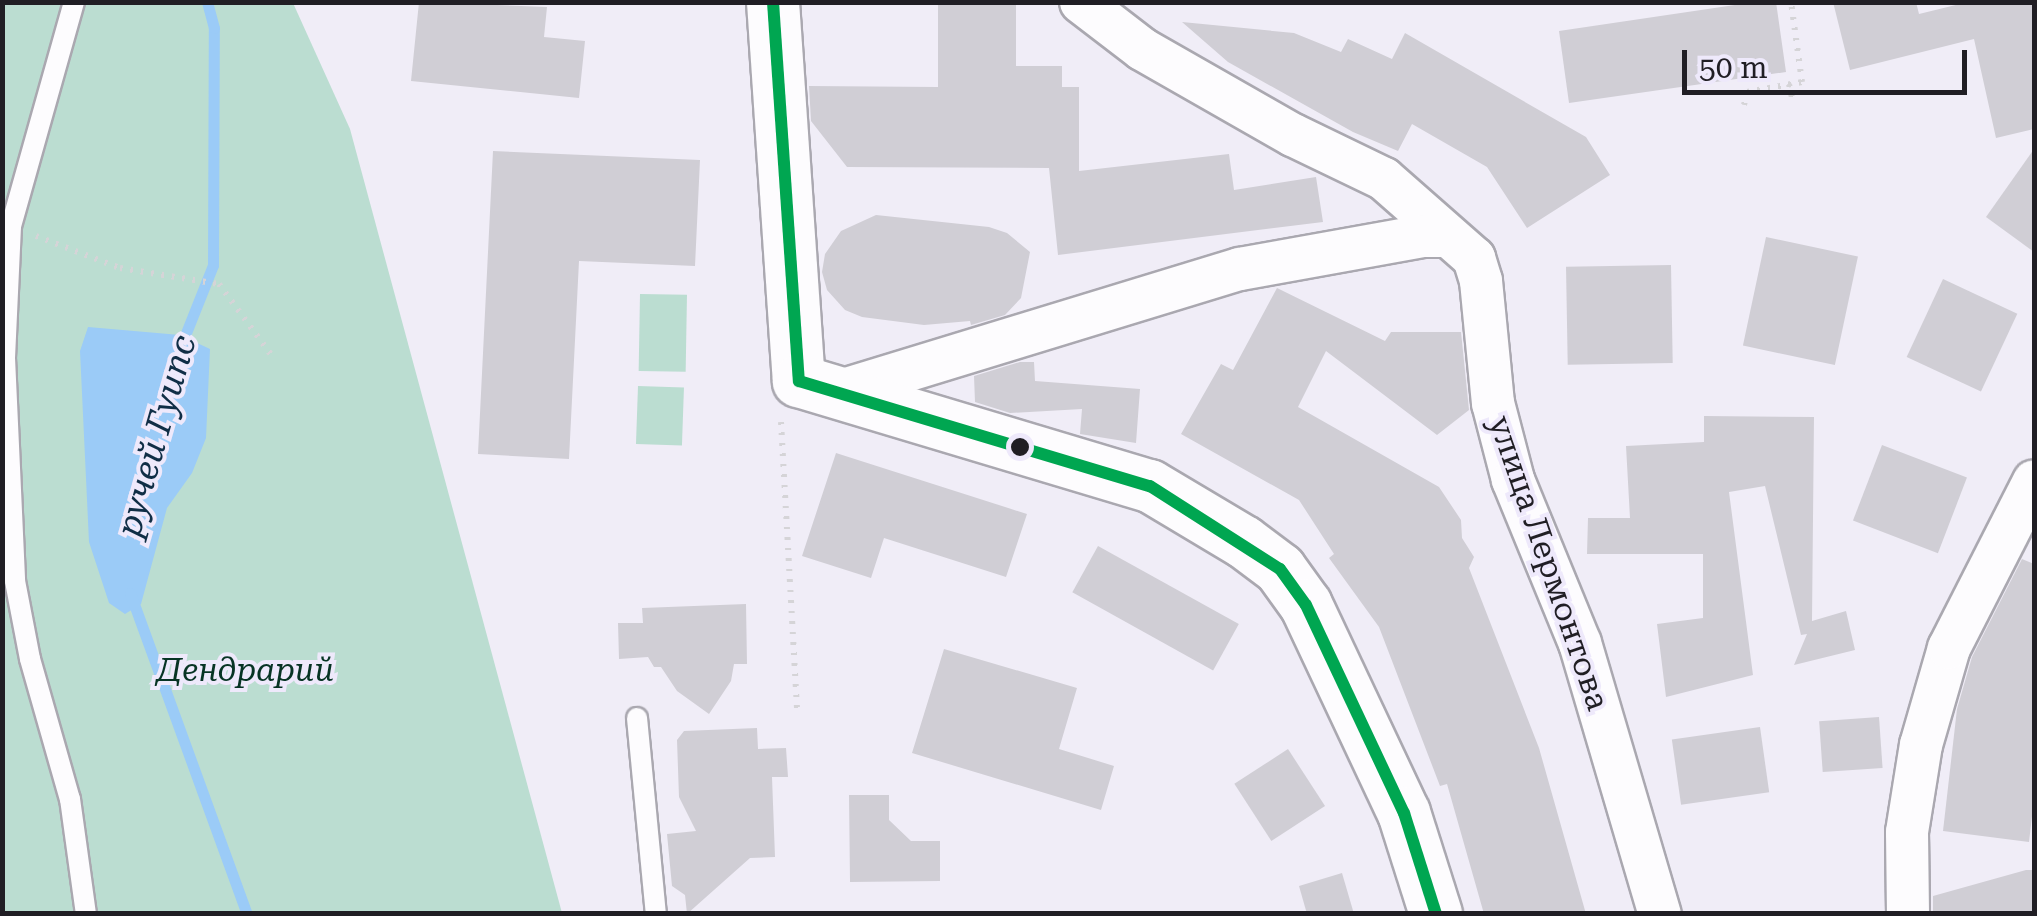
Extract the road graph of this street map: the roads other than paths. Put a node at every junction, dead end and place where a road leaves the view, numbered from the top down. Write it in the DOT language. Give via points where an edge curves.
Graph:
graph roads {
  1 [pos="74,2"];
  2 [pos="773,2"];
  3 [pos="1081,2"];
  4 [pos="7,226"];
  5 [pos="1447,236"];
  6 [pos="806,398"];
  7 [pos="2034,481"];
  8 [pos="637,718"];
  9 [pos="86,914"];
  10 [pos="656,914"];
  11 [pos="1436,914"];
  12 [pos="1660,914"];
  13 [pos="1908,914"];
  1 -- 4 [label="lane"];
  2 -- 6 [label="street"];
  3 -- 5 [label="street, улица Лермонтова" via="1142,49 1384,179"];
  4 -- 9 [label="lane" via="5,358 16,581 30,659 70,799"];
  5 -- 6 [label="street" via="1240,269"];
  5 -- 12 [label="street, улица Лермонтова" via="1474,258 1482,282 1493,402 1512,480 1580,643"];
  6 -- 11 [label="street" via="1150,486 1280,569 1306,605 1404,813"];
  7 -- 13 [label="street" via="1944,665 1907,832"];
  8 -- 10 [label="lane"];
}
